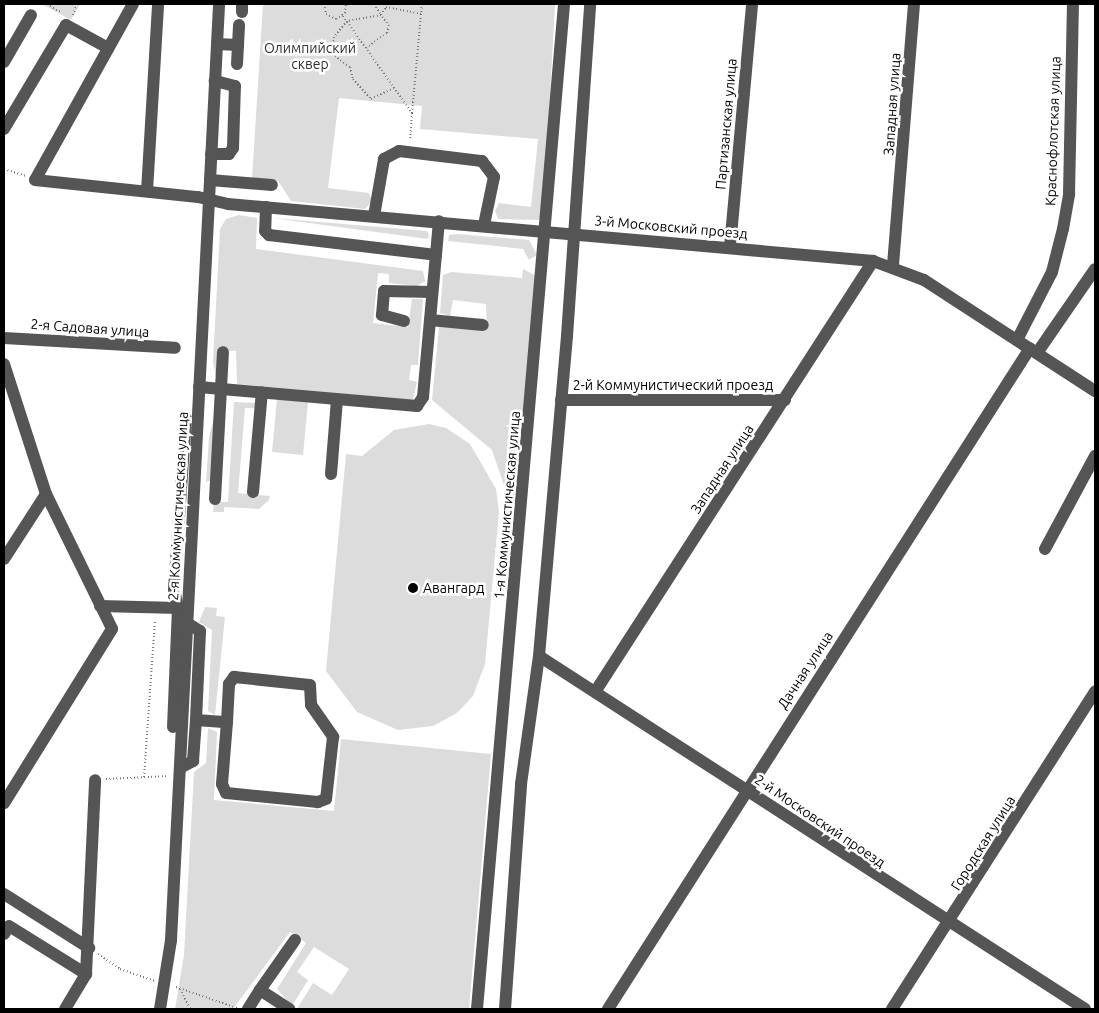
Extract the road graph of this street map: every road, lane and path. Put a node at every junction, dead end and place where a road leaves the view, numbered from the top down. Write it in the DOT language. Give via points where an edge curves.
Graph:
graph roads {
  1 [pos="77,4"];
  2 [pos="132,4"];
  3 [pos="158,4"];
  4 [pos="219,4"];
  5 [pos="324,4"];
  6 [pos="346,4"];
  7 [pos="374,4"];
  8 [pos="422,4"];
  9 [pos="564,4"];
  10 [pos="590,4"];
  11 [pos="752,4"];
  12 [pos="914,4"];
  13 [pos="1073,4"];
  14 [pos="241,14"];
  15 [pos="421,14"];
  16 [pos="31,15"];
  17 [pos="343,16"];
  18 [pos="381,16"];
  19 [pos="71,19"];
  20 [pos="347,21"];
  21 [pos="216,44"];
  22 [pos="238,45"];
  23 [pos="108,48"];
  24 [pos="366,48"];
  25 [pos="4,62"];
  26 [pos="237,64"];
  27 [pos="215,81"];
  28 [pos="394,88"];
  29 [pos="412,113"];
  30 [pos="4,129"];
  31 [pos="409,152"];
  32 [pos="211,154"];
  33 [pos="4,169"];
  34 [pos="35,180"];
  35 [pos="210,180"];
  36 [pos="272,185"];
  37 [pos="147,191"];
  38 [pos="209,200"];
  39 [pos="266,207"];
  40 [pos="374,216"];
  41 [pos="439,221"];
  42 [pos="484,225"];
  43 [pos="546,231"];
  44 [pos="572,233"];
  45 [pos="730,247"];
  46 [pos="436,255"];
  47 [pos="873,261"];
  48 [pos="893,265"];
  49 [pos="1095,269"];
  50 [pos="432,292"];
  51 [pos="430,320"];
  52 [pos="404,321"];
  53 [pos="484,325"];
  54 [pos="4,338"];
  55 [pos="1018,340"];
  56 [pos="175,348"];
  57 [pos="1034,350"];
  58 [pos="223,352"];
  59 [pos="4,364"];
  60 [pos="199,387"];
  61 [pos="220,388"];
  62 [pos="1095,391"];
  63 [pos="262,392"];
  64 [pos="338,400"];
  65 [pos="561,400"];
  66 [pos="785,400"];
  67 [pos="186,418"];
  68 [pos="1095,456"];
  69 [pos="331,474"];
  70 [pos="216,482"];
  71 [pos="253,492"];
  72 [pos="46,494"];
  73 [pos="193,494"];
  74 [pos="215,499"];
  75 [pos="1045,549"];
  76 [pos="4,559"];
  77 [pos="100,606"];
  78 [pos="156,608"];
  79 [pos="178,608"];
  80 [pos="187,622"];
  81 [pos="539,656"];
  82 [pos="1095,691"];
  83 [pos="595,692"];
  84 [pos="196,720"];
  85 [pos="227,722"];
  86 [pos="176,772"];
  87 [pos="144,777"];
  88 [pos="94,780"];
  89 [pos="746,790"];
  90 [pos="4,803"];
  91 [pos="4,894"];
  92 [pos="950,925"];
  93 [pos="4,934"];
  94 [pos="295,940"];
  95 [pos="89,948"];
  96 [pos="86,974"];
  97 [pos="156,982"];
  98 [pos="176,987"];
  99 [pos="180,989"];
  100 [pos="260,990"];
  101 [pos="65,1009"];
  102 [pos="160,1009"];
  103 [pos="190,1009"];
  104 [pos="241,1009"];
  105 [pos="248,1009"];
  106 [pos="289,1009"];
  107 [pos="477,1009"];
  108 [pos="505,1009"];
  109 [pos="608,1009"];
  110 [pos="892,1009"];
  111 [pos="1085,1009"];
  1 -- 19 [label="path"];
  2 -- 23 [label="street"];
  3 -- 37 [label="street"];
  4 -- 21 [label="street, 2-я Коммунистическая улица"];
  5 -- 17 [label="path" via="329,17"];
  6 -- 17 [label="path"];
  7 -- 18 [label="path"];
  8 -- 15 [label="path"];
  9 -- 43 [label="street, 1-я Коммунистическая улица"];
  10 -- 44 [label="street"];
  11 -- 45 [label="street, Партизанская улица"];
  12 -- 48 [label="street, Западная улица"];
  13 -- 55 [label="street, Краснофлотская улица" via="1069,194 1052,272"];
  14 -- 22 [label="street"];
  15 -- 18 [label="path" via="386,7"];
  15 -- 29 [label="path"];
  16 -- 25 [label="street"];
  17 -- 20 [label="path"];
  18 -- 20 [label="path"];
  18 -- 24 [label="path" via="389,26 386,33"];
  20 -- 24 [label="path"];
  20 -- 28 [label="path" via="334,36 332,54 350,67 353,79 371,99"];
  21 -- 22 [label="street"];
  21 -- 27 [label="street, 2-я Коммунистическая улица"];
  22 -- 26 [label="street"];
  23 -- 30 [label="street" via="66,26"];
  23 -- 34 [label="street"];
  24 -- 28 [label="path"];
  27 -- 32 [label="street, 2-я Коммунистическая улица"];
  27 -- 32 [label="street" via="236,86 233,148 229,154"];
  28 -- 29 [label="path"];
  29 -- 31 [label="path"];
  31 -- 40 [label="street" via="394,152 384,159"];
  31 -- 42 [label="street" via="468,157 491,169 494,177"];
  32 -- 35 [label="street, 2-я Коммунистическая улица"];
  33 -- 34 [label="path"];
  34 -- 37 [label="street, 3-й Московский проезд"];
  35 -- 36 [label="street"];
  35 -- 38 [label="street, 2-я Коммунистическая улица"];
  37 -- 38 [label="street, 3-й Московский проезд"];
  38 -- 39 [label="street, 3-й Московский проезд"];
  38 -- 60 [label="street, 2-я Коммунистическая улица"];
  39 -- 40 [label="street, 3-й Московский проезд"];
  39 -- 46 [label="street" via="265,231 269,236"];
  40 -- 41 [label="street, 3-й Московский проезд"];
  41 -- 42 [label="street, 3-й Московский проезд"];
  41 -- 46 [label="street"];
  42 -- 43 [label="street, 3-й Московский проезд"];
  43 -- 44 [label="street, 3-й Московский проезд"];
  43 -- 107 [label="street, 1-я Коммунистическая улица"];
  44 -- 45 [label="street, 3-й Московский проезд"];
  44 -- 65 [label="street"];
  45 -- 47 [label="street, 3-й Московский проезд"];
  46 -- 50 [label="street"];
  47 -- 48 [label="street, 3-й Московский проезд"];
  47 -- 66 [label="street, Западная улица"];
  48 -- 55 [label="street, 3-й Московский проезд"];
  49 -- 57 [label="street, Дачная улица"];
  50 -- 51 [label="street"];
  50 -- 52 [label="street" via="384,291 382,315"];
  51 -- 53 [label="street"];
  51 -- 64 [label="street" via="419,404"];
  54 -- 56 [label="street, 2-я Садовая улица"];
  55 -- 57 [label="street, 3-й Московский проезд"];
  57 -- 62 [label="street, 3-й Московский проезд"];
  57 -- 89 [label="street, Дачная улица"];
  58 -- 61 [label="street"];
  59 -- 72 [label="street"];
  60 -- 61 [label="street"];
  60 -- 73 [label="street, 2-я Коммунистическая улица"];
  61 -- 63 [label="street"];
  61 -- 70 [label="street"];
  63 -- 64 [label="street"];
  63 -- 71 [label="street"];
  64 -- 69 [label="street"];
  65 -- 66 [label="street, 2-й Коммунистический проезд"];
  65 -- 81 [label="street"];
  66 -- 83 [label="street, Западная улица"];
  67 -- 79 [label="street" via="174,589"];
  68 -- 75 [label="street"];
  70 -- 73 [label="street"];
  70 -- 74 [label="street"];
  72 -- 76 [label="street"];
  72 -- 77 [label="street"];
  73 -- 80 [label="street, 2-я Коммунистическая улица"];
  77 -- 78 [label="street"];
  77 -- 90 [label="street" via="112,629"];
  78 -- 79 [label="street"];
  78 -- 87 [label="path"];
  79 -- 86 [label="street"];
  80 -- 84 [label="street" via="200,632"];
  80 -- 86 [label="street, 2-я Коммунистическая улица"];
  81 -- 83 [label="street, 2-й Московский проезд"];
  81 -- 108 [label="street" via="522,775"];
  82 -- 92 [label="street, Городская улица"];
  83 -- 89 [label="street, 2-й Московский проезд"];
  84 -- 85 [label="street"];
  84 -- 86 [label="street" via="193,761"];
  85 -- 85 [label="street" via="232,678 310,685 311,705 333,737 326,798 318,802 224,792"];
  86 -- 87 [label="path"];
  86 -- 102 [label="street, 2-я Коммунистическая улица" via="171,940"];
  87 -- 88 [label="path"];
  88 -- 95 [label="street"];
  89 -- 92 [label="street, 2-й Московский проезд"];
  89 -- 109 [label="street, Дачная улица"];
  91 -- 95 [label="street"];
  92 -- 110 [label="street, Городская улица"];
  92 -- 111 [label="street, 2-й Московский проезд"];
  93 -- 96 [label="street" via="9,926"];
  94 -- 100 [label="street"];
  95 -- 96 [label="street"];
  95 -- 97 [label="path" via="120,969"];
  96 -- 101 [label="street"];
  98 -- 99 [label="path"];
  99 -- 103 [label="path"];
  99 -- 104 [label="path"];
  100 -- 105 [label="street"];
  100 -- 106 [label="street"];
}
